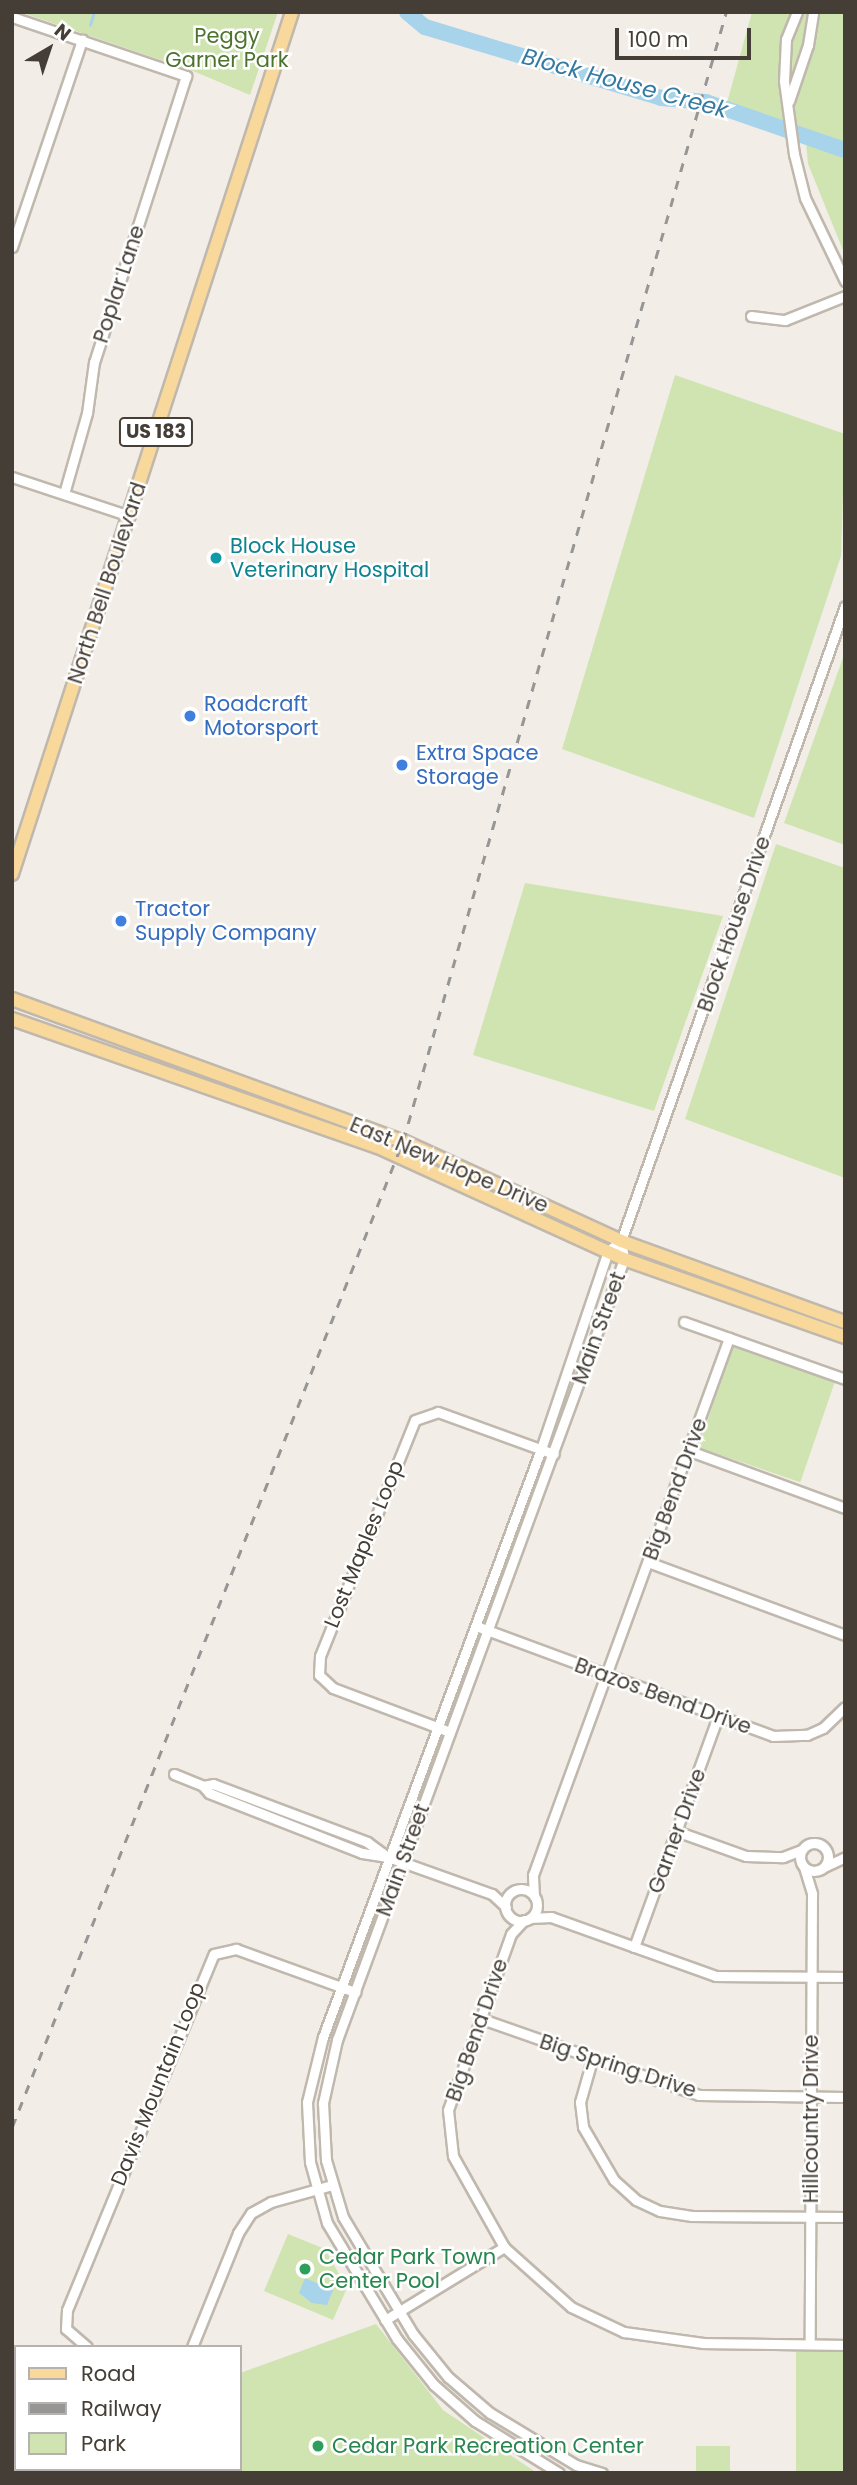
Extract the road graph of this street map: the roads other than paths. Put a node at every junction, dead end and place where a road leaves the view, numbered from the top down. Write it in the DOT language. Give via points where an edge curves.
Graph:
graph roads {
  1 [pos="292,12"];
  2 [pos="797,12"];
  3 [pos="813,12"];
  4 [pos="12,18"];
  5 [pos="82,40"];
  6 [pos="787,106"];
  7 [pos="12,247"];
  8 [pos="845,281"];
  9 [pos="845,296"];
  10 [pos="751,316"];
  11 [pos="12,477"];
  12 [pos="64,494"];
  13 [pos="130,516"];
  14 [pos="845,606"];
  15 [pos="12,874"];
  16 [pos="12,999"];
  17 [pos="12,1019"];
  18 [pos="621,1241"];
  19 [pos="608,1251"];
  20 [pos="624,1259"];
  21 [pos="684,1322"];
  22 [pos="845,1322"];
  23 [pos="845,1337"];
  24 [pos="729,1338"];
  25 [pos="845,1379"];
  26 [pos="541,1449"];
  27 [pos="690,1451"];
  28 [pos="554,1454"];
  29 [pos="845,1508"];
  30 [pos="648,1562"];
  31 [pos="476,1626"];
  32 [pos="489,1631"];
  33 [pos="845,1635"];
  34 [pos="606,1675"];
  35 [pos="845,1707"];
  36 [pos="718,1716"];
  37 [pos="435,1726"];
  38 [pos="450,1732"];
  39 [pos="174,1774"];
  40 [pos="676,1831"];
  41 [pos="824,1847"];
  42 [pos="801,1850"];
  43 [pos="388,1857"];
  44 [pos="783,1857"];
  45 [pos="843,1858"];
  46 [pos="403,1863"];
  47 [pos="804,1866"];
  48 [pos="821,1869"];
  49 [pos="533,1875"];
  50 [pos="515,1890"];
  51 [pos="492,1894"];
  52 [pos="812,1894"];
  53 [pos="535,1898"];
  54 [pos="507,1911"];
  55 [pos="551,1917"];
  56 [pos="527,1919"];
  57 [pos="511,1934"];
  58 [pos="634,1947"];
  59 [pos="845,1977"];
  60 [pos="811,1978"];
  61 [pos="341,1987"];
  62 [pos="355,1992"];
  63 [pos="480,2018"];
  64 [pos="592,2060"];
  65 [pos="811,2097"];
  66 [pos="845,2097"];
  67 [pos="332,2185"];
  68 [pos="316,2190"];
  69 [pos="811,2217"];
  70 [pos="845,2217"];
  71 [pos="504,2246"];
  72 [pos="398,2312"];
  73 [pos="384,2320"];
  74 [pos="810,2343"];
  75 [pos="85,2345"];
  76 [pos="193,2345"];
  77 [pos="845,2345"];
  78 [pos="462,2391"];
  79 [pos="452,2401"];
  80 [pos="574,2469"];
  81 [pos="559,2473"];
  82 [pos="601,2473"];
  1 -- 13 [label="main road, North Bell Boulevard / US 183"];
  2 -- 6 [label="street" via="786,39"];
  3 -- 6 [label="street" via="808,45"];
  4 -- 5 [label="street"];
  5 -- 7 [label="street"];
  5 -- 12 [label="street, Poplar Lane" via="186,76 94,362 87,413"];
  6 -- 8 [label="street" via="805,198"];
  9 -- 10 [label="street" via="785,320"];
  11 -- 12 [label="street"];
  12 -- 13 [label="street"];
  13 -- 15 [label="main road, North Bell Boulevard / US 183"];
  14 -- 18 [label="street, Block House Drive"];
  16 -- 18 [label="main road, East New Hope Drive" via="403,1141"];
  17 -- 19 [label="main road, East New Hope Drive" via="378,1147"];
  18 -- 19 [label="street, Main Street"];
  18 -- 20 [label="street, Main Street"];
  18 -- 22 [label="main road, East New Hope Drive"];
  19 -- 20 [label="main road, East New Hope Drive"];
  19 -- 26 [label="street, Main Street"];
  20 -- 23 [label="main road, East New Hope Drive"];
  20 -- 28 [label="street, Main Street"];
  21 -- 24 [label="street"];
  24 -- 25 [label="street"];
  24 -- 27 [label="street, Big Bend Drive"];
  26 -- 28 [label="street, Lost Maples Loop"];
  26 -- 31 [label="street, Main Street"];
  26 -- 37 [label="street, Lost Maples Loop" via="438,1412 415,1420 320,1656 319,1675 333,1688"];
  27 -- 29 [label="street"];
  27 -- 30 [label="street, Big Bend Drive"];
  28 -- 32 [label="street, Main Street"];
  30 -- 33 [label="street"];
  30 -- 34 [label="street, Big Bend Drive"];
  31 -- 32 [label="street, Brazos Bend Drive"];
  31 -- 37 [label="street, Main Street"];
  32 -- 34 [label="street, Brazos Bend Drive"];
  32 -- 38 [label="street, Main Street"];
  34 -- 36 [label="street, Brazos Bend Drive"];
  34 -- 49 [label="street, Big Bend Drive"];
  35 -- 36 [label="street, Brazos Bend Drive" via="823,1728 789,1738"];
  36 -- 40 [label="street, Garner Drive"];
  37 -- 38 [label="street, Lost Maples Loop"];
  37 -- 43 [label="street, Main Street"];
  38 -- 46 [label="street, Main Street"];
  39 -- 43 [label="street" via="209,1793 349,1848"];
  40 -- 44 [label="street" via="746,1856"];
  40 -- 58 [label="street, Garner Drive"];
  41 -- 42 [label="street" via="812,1843"];
  41 -- 45 [label="street"];
  41 -- 48 [label="street" via="828,1855"];
  42 -- 44 [label="street"];
  42 -- 47 [label="street"];
  43 -- 46 [label="street"];
  43 -- 61 [label="street, Main Street"];
  44 -- 47 [label="street"];
  45 -- 48 [label="street"];
  46 -- 51 [label="street"];
  46 -- 62 [label="street, Main Street"];
  47 -- 48 [label="street"];
  47 -- 52 [label="street, Hillcountry Drive"];
  48 -- 52 [label="street, Hillcountry Drive"];
  49 -- 50 [label="street, Big Bend Drive"];
  49 -- 53 [label="street, Big Bend Drive"];
  50 -- 51 [label="street"];
  50 -- 53 [label="street"];
  50 -- 54 [label="street"];
  51 -- 54 [label="street"];
  52 -- 60 [label="street, Hillcountry Drive"];
  53 -- 55 [label="street"];
  53 -- 56 [label="street"];
  54 -- 56 [label="street"];
  54 -- 57 [label="street, Big Bend Drive"];
  55 -- 56 [label="street"];
  55 -- 58 [label="street"];
  56 -- 57 [label="street, Big Bend Drive"];
  57 -- 63 [label="street, Big Bend Drive"];
  58 -- 60 [label="street" via="716,1976"];
  59 -- 60 [label="street"];
  60 -- 65 [label="street, Hillcountry Drive"];
  61 -- 62 [label="street, Davis Mountain Loop"];
  61 -- 68 [label="street, Main Street" via="307,2102"];
  61 -- 75 [label="street, Davis Mountain Loop" via="236,1949 219,1951 209,1962 67,2310 66,2329"];
  62 -- 67 [label="street, Main Street" via="337,2040 323,2103"];
  63 -- 64 [label="street, Big Spring Drive"];
  63 -- 71 [label="street, Big Bend Drive" via="453,2088 449,2136 453,2156"];
  64 -- 65 [label="street, Big Spring Drive" via="699,2095"];
  64 -- 69 [label="street" via="580,2102 583,2127 604,2167 636,2200 660,2211 692,2216"];
  65 -- 66 [label="street, Big Spring Drive"];
  65 -- 69 [label="street, Hillcountry Drive"];
  67 -- 68 [label="street"];
  67 -- 72 [label="street, Main Street" via="352,2236"];
  68 -- 73 [label="street, Main Street" via="337,2244"];
  68 -- 76 [label="street" via="271,2202 251,2213 238,2233"];
  69 -- 70 [label="street"];
  69 -- 74 [label="street, Hillcountry Drive"];
  71 -- 72 [label="street"];
  71 -- 74 [label="street, Big Bend Drive" via="571,2307 624,2332 703,2343"];
  72 -- 73 [label="street"];
  72 -- 78 [label="street, Main Street"];
  73 -- 79 [label="street, Main Street" via="417,2366"];
  74 -- 77 [label="street, Big Bend Drive"];
  78 -- 79 [label="street"];
  78 -- 80 [label="street, Main Street"];
  79 -- 81 [label="street, Main Street" via="506,2443"];
  80 -- 82 [label="street, Main Street"];
}
